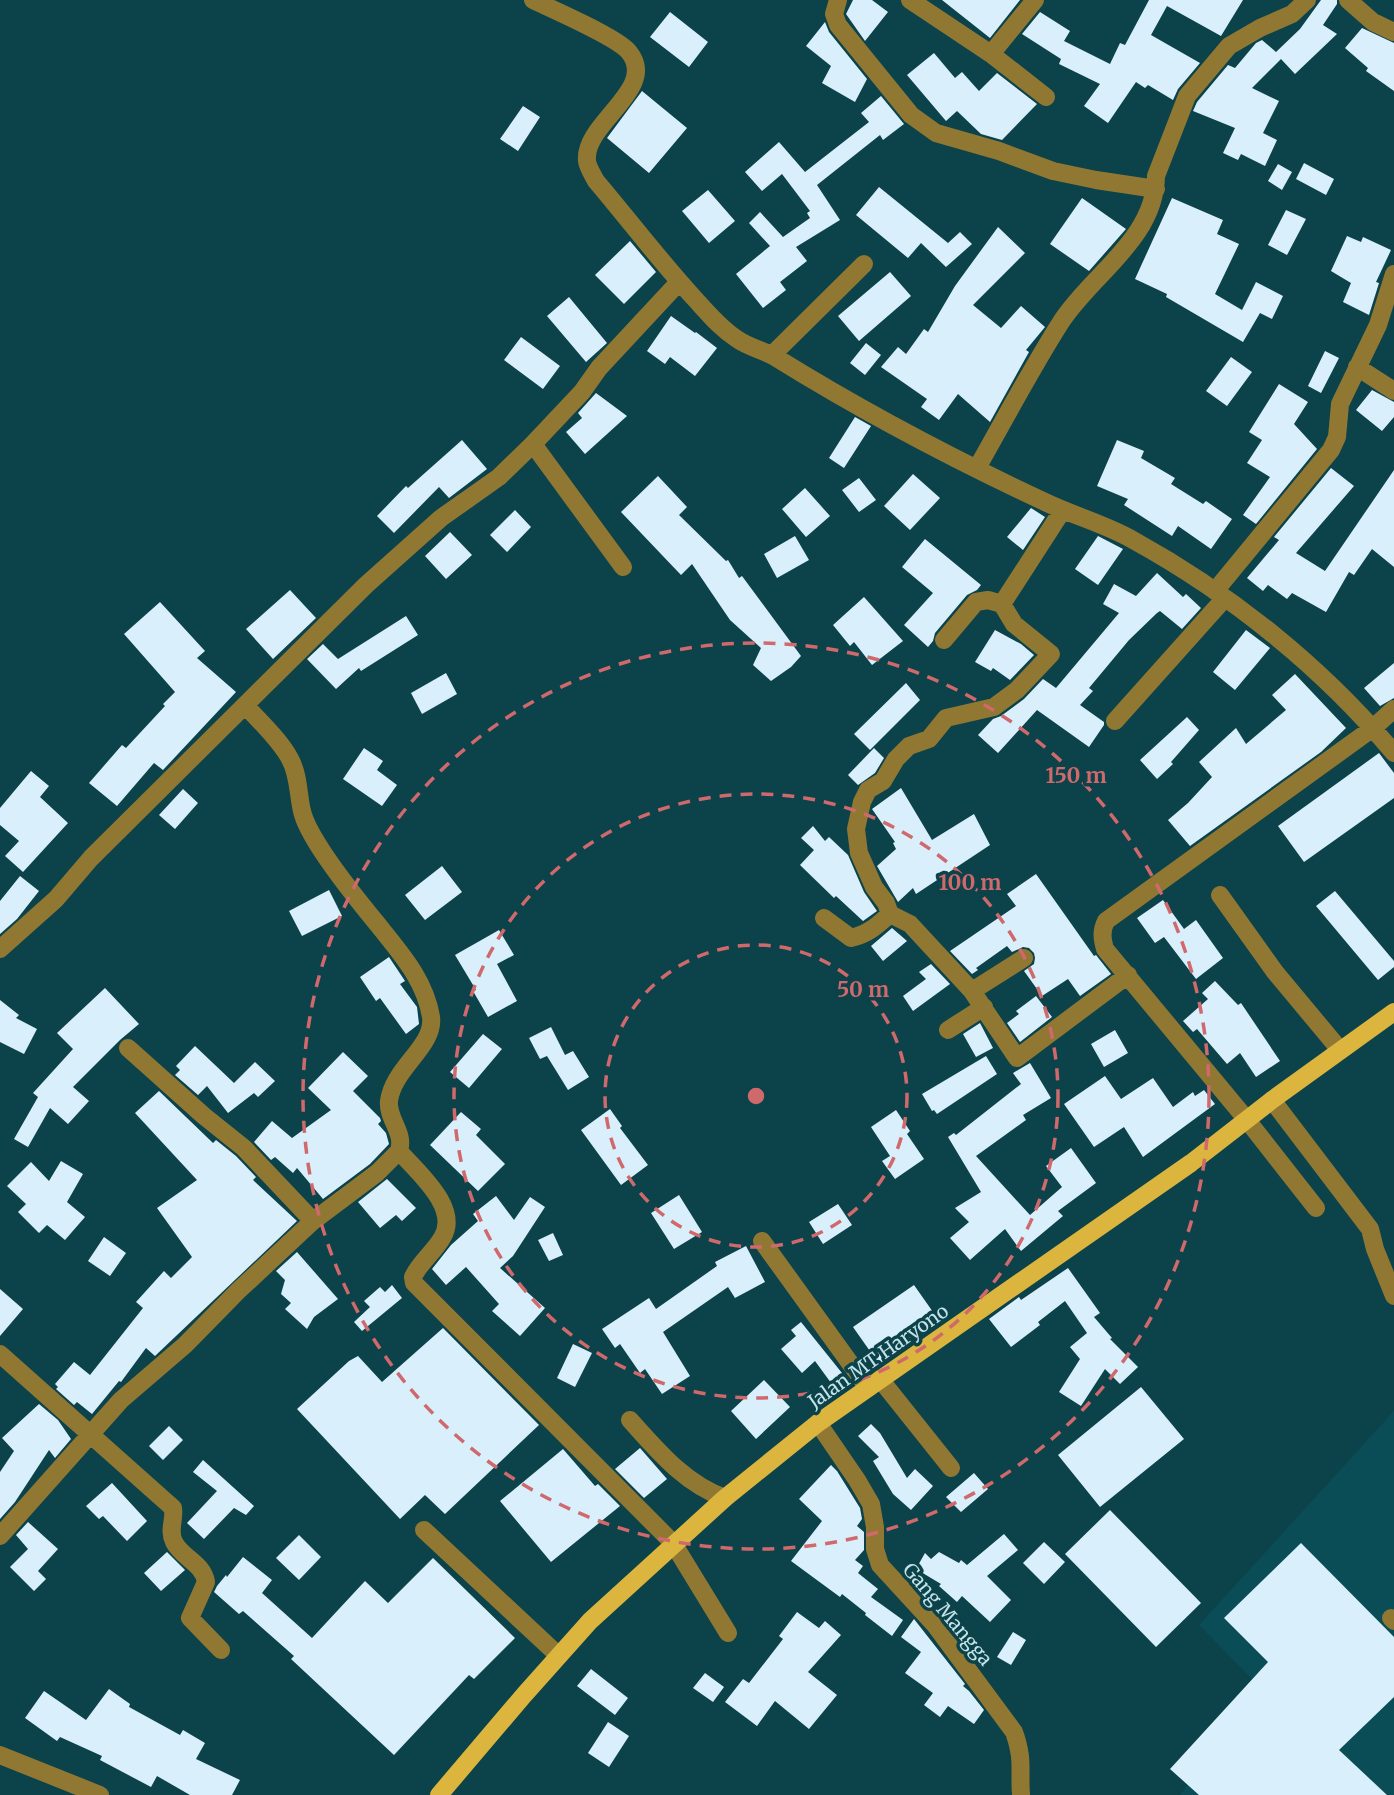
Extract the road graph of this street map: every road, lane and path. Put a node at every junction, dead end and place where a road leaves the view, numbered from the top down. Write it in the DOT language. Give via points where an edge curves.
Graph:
graph roads {
  1 [pos="533,0"];
  2 [pos="838,0"];
  3 [pos="910,0"];
  4 [pos="1035,0"];
  5 [pos="1307,0"];
  6 [pos="1348,0"];
  7 [pos="1394,32"];
  8 [pos="991,54"];
  9 [pos="1046,97"];
  10 [pos="1156,189"];
  11 [pos="864,264"];
  12 [pos="1394,274"];
  13 [pos="679,282"];
  14 [pos="772,355"];
  15 [pos="1357,367"];
  16 [pos="1394,391"];
  17 [pos="533,444"];
  18 [pos="977,467"];
  19 [pos="1062,511"];
  20 [pos="623,567"];
  21 [pos="1220,594"];
  22 [pos="1002,604"];
  23 [pos="944,640"];
  24 [pos="246,706"];
  25 [pos="1394,709"];
  26 [pos="1115,720"];
  27 [pos="1373,728"];
  28 [pos="1394,753"];
  29 [pos="1220,895"];
  30 [pos="890,914"];
  31 [pos="824,918"];
  32 [pos="0,949"];
  33 [pos="1024,958"];
  34 [pos="1128,975"];
  35 [pos="972,991"];
  36 [pos="984,1007"];
  37 [pos="1394,1012"];
  38 [pos="948,1030"];
  39 [pos="128,1048"];
  40 [pos="1340,1050"];
  41 [pos="1272,1100"];
  42 [pos="1247,1120"];
  43 [pos="399,1151"];
  44 [pos="1316,1208"];
  45 [pos="313,1221"];
  46 [pos="762,1241"];
  47 [pos="1394,1296"];
  48 [pos="0,1354"];
  49 [pos="874,1384"];
  50 [pos="630,1420"];
  51 [pos="818,1423"];
  52 [pos="91,1434"];
  53 [pos="951,1468"];
  54 [pos="725,1499"];
  55 [pos="424,1530"];
  56 [pos="0,1536"];
  57 [pos="674,1543"];
  58 [pos="728,1633"];
  59 [pos="222,1650"];
  60 [pos="558,1655"];
  61 [pos="0,1755"];
  62 [pos="100,1795"];
  63 [pos="439,1795"];
  64 [pos="1021,1795"];
  1 -- 13 [label="street" via="610,38 628,50 634,61 634,80 594,136 587,163 596,181"];
  2 -- 10 [label="street" via="834,14 838,25 924,126 1053,171"];
  3 -- 8 [label="street"];
  4 -- 8 [label="street"];
  5 -- 10 [label="street" via="1292,14 1229,46 1187,96 1156,176"];
  6 -- 7 [label="street"];
  8 -- 9 [label="street"];
  10 -- 18 [label="street" via="1137,233 1062,320"];
  11 -- 14 [label="street"];
  12 -- 15 [label="street" via="1378,325"];
  13 -- 14 [label="street" via="737,340"];
  13 -- 17 [label="street"];
  14 -- 18 [label="street"];
  15 -- 16 [label="street"];
  15 -- 21 [label="street" via="1340,404 1331,450"];
  17 -- 20 [label="street"];
  17 -- 24 [label="street" via="366,585"];
  18 -- 19 [label="street"];
  19 -- 21 [label="street" via="1129,538"];
  19 -- 22 [label="street"];
  21 -- 26 [label="street"];
  21 -- 27 [label="street" via="1298,657"];
  22 -- 23 [label="street" via="976,602"];
  22 -- 30 [label="street" via="1014,624 1051,654 994,708 946,718 929,739 909,746 862,802 856,829 859,853"];
  24 -- 32 [label="street" via="56,899"];
  24 -- 43 [label="street" via="290,760 302,811 323,853 413,968 424,993 430,1031 394,1083 388,1102 401,1136"];
  25 -- 27 [label="street"];
  27 -- 28 [label="street"];
  27 -- 34 [label="street" via="1107,921 1102,929 1105,949"];
  29 -- 40 [label="street" via="1275,972"];
  30 -- 31 [label="street" via="864,935 850,938"];
  30 -- 35 [label="street" via="910,924"];
  33 -- 35 [label="street"];
  34 -- 36 [label="street" via="1017,1058"];
  34 -- 42 [label="street"];
  35 -- 36 [label="street"];
  36 -- 38 [label="street"];
  37 -- 40 [label="main road, Jalan MT Haryono"];
  39 -- 45 [label="street" via="244,1148"];
  40 -- 41 [label="main road, Jalan MT Haryono"];
  41 -- 42 [label="main road, Jalan MT Haryono"];
  41 -- 47 [label="street" via="1370,1229"];
  42 -- 44 [label="street"];
  42 -- 49 [label="main road, Jalan MT Haryono"];
  43 -- 45 [label="street"];
  43 -- 57 [label="street" via="443,1203 448,1219 444,1236 416,1270 414,1283"];
  45 -- 52 [label="street" via="121,1400"];
  46 -- 49 [label="street"];
  48 -- 52 [label="street"];
  49 -- 51 [label="main road, Jalan MT Haryono"];
  49 -- 53 [label="street"];
  50 -- 54 [label="street" via="682,1474"];
  51 -- 54 [label="main road, Jalan MT Haryono"];
  51 -- 64 [label="street, Gang Mangga" via="871,1504 880,1565 935,1625 1014,1732 1023,1767"];
  52 -- 56 [label="street"];
  52 -- 59 [label="street" via="173,1508 173,1540 202,1570 206,1582 190,1618"];
  54 -- 57 [label="main road, Jalan MT Haryono"];
  55 -- 60 [label="street"];
  57 -- 58 [label="street"];
  57 -- 60 [label="main road, Jalan MT Haryono"];
  60 -- 63 [label="main road, Jalan MT Haryono"];
  61 -- 62 [label="street"];
}
